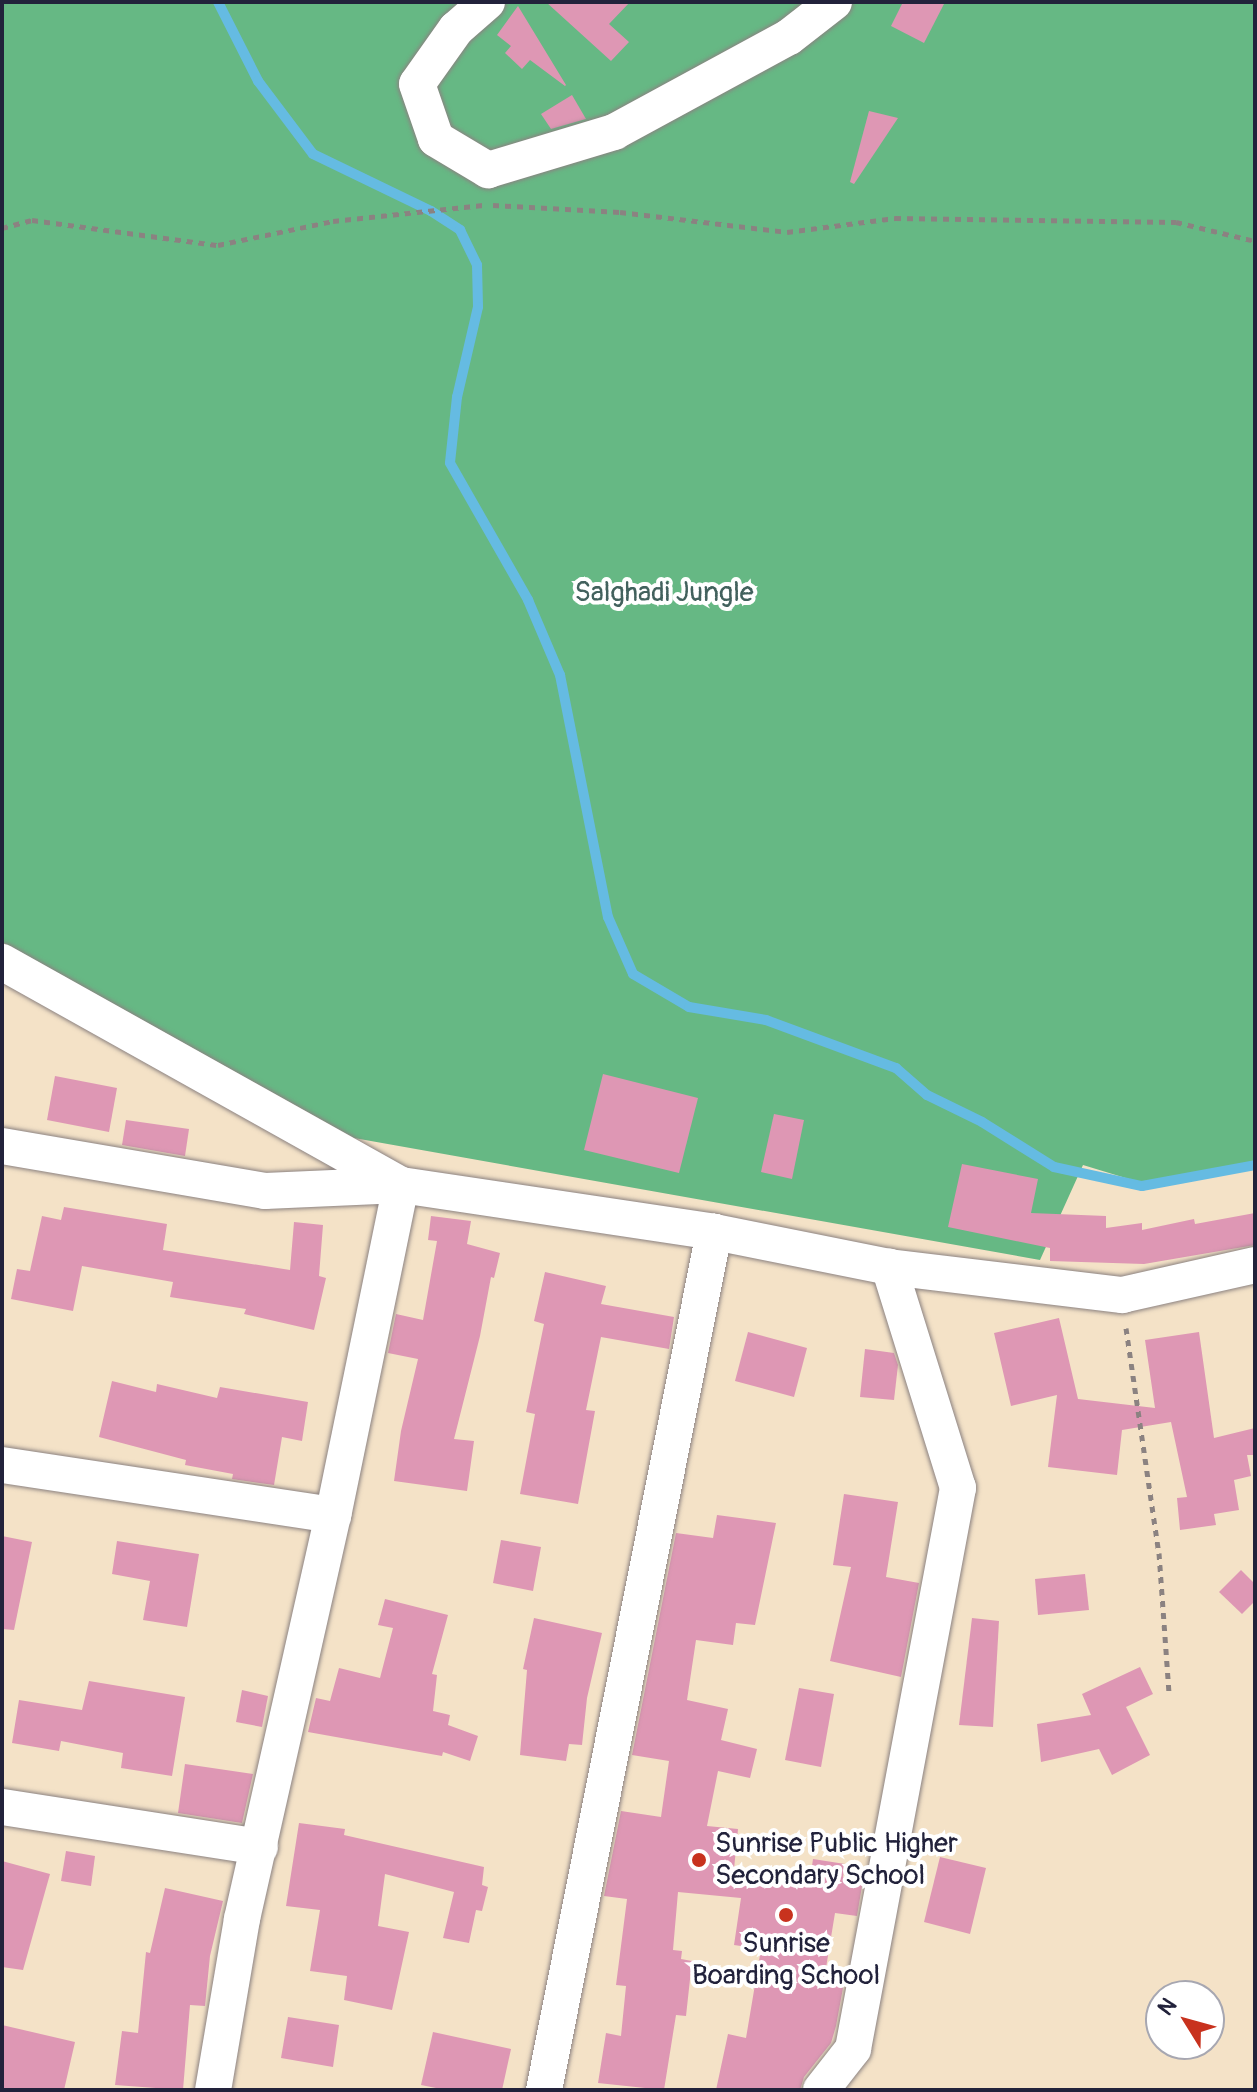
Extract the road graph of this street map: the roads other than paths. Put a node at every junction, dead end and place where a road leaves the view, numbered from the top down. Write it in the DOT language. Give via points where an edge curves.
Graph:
graph roads {
  1 [pos="487,2"];
  2 [pos="834,2"];
  3 [pos="2,962"];
  4 [pos="2,1146"];
  5 [pos="401,1185"];
  6 [pos="714,1232"];
  7 [pos="1255,1265"];
  8 [pos="889,1267"];
  9 [pos="2,1465"];
  10 [pos="333,1515"];
  11 [pos="2,1807"];
  12 [pos="260,1847"];
  13 [pos="213,2090"];
  14 [pos="544,2090"];
  15 [pos="821,2090"];
  1 -- 2 [label="street" via="456,29 417,84 436,139 488,170 614,132 789,37"];
  3 -- 5 [label="street"];
  4 -- 5 [label="street" via="265,1191"];
  5 -- 6 [label="street"];
  5 -- 10 [label="street"];
  6 -- 8 [label="street"];
  6 -- 14 [label="street"];
  7 -- 8 [label="street" via="1122,1295"];
  8 -- 15 [label="street" via="958,1488 853,2049"];
  9 -- 10 [label="street"];
  10 -- 12 [label="street"];
  11 -- 12 [label="street"];
  12 -- 13 [label="street"];
}
